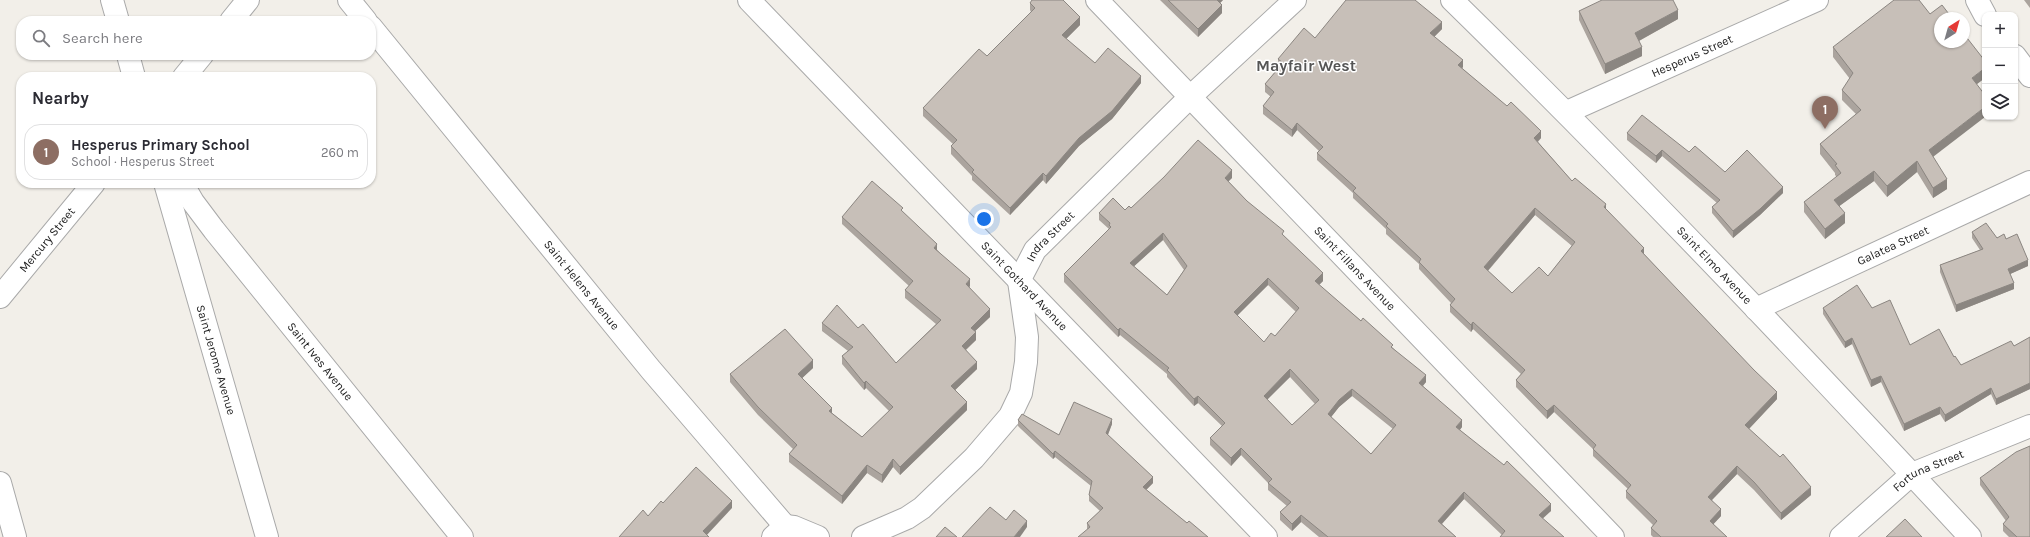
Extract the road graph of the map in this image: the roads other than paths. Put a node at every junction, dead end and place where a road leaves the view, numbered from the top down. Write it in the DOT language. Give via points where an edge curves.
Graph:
graph roads {
  1 [pos="112,0"];
  2 [pos="248,0"];
  3 [pos="349,0"];
  4 [pos="749,0"];
  5 [pos="1097,0"];
  6 [pos="1295,0"];
  7 [pos="1452,0"];
  8 [pos="1817,0"];
  9 [pos="1977,0"];
  10 [pos="1983,12"];
  11 [pos="117,16"];
  12 [pos="235,16"];
  13 [pos="362,16"];
  14 [pos="376,33"];
  15 [pos="129,60"];
  16 [pos="198,60"];
  17 [pos="2018,60"];
  18 [pos="133,72"];
  19 [pos="188,72"];
  20 [pos="2030,76"];
  21 [pos="1190,97"];
  22 [pos="1567,112"];
  23 [pos="2030,182"];
  24 [pos="90,188"];
  25 [pos="166,188"];
  26 [pos="185,188"];
  27 [pos="1019,281"];
  28 [pos="0,297"];
  29 [pos="1756,309"];
  30 [pos="2030,426"];
  31 [pos="1912,474"];
  32 [pos="0,484"];
  33 [pos="785,533"];
  34 [pos="15,537"];
  35 [pos="268,537"];
  36 [pos="462,537"];
  37 [pos="818,537"];
  38 [pos="862,537"];
  39 [pos="1266,537"];
  40 [pos="1613,537"];
  41 [pos="1841,537"];
  42 [pos="1970,537"];
  1 -- 11 [label="street"];
  2 -- 12 [label="street"];
  3 -- 13 [label="street"];
  4 -- 27 [label="street, Saint Gothard Avenue"];
  5 -- 21 [label="street, Saint Fillans Avenue"];
  6 -- 21 [label="street, Indra Street"];
  7 -- 22 [label="street, Saint Elmo Avenue"];
  8 -- 22 [label="street, Hesperus Street"];
  9 -- 10 [label="street"];
  14 -- 33 [label="street, Saint Helens Avenue"];
  15 -- 18 [label="street"];
  16 -- 19 [label="street"];
  17 -- 20 [label="street"];
  21 -- 27 [label="street, Indra Street" via="1046,238 1035,250"];
  21 -- 40 [label="street, Saint Fillans Avenue"];
  22 -- 29 [label="street, Saint Elmo Avenue"];
  23 -- 29 [label="street, Galatea Street"];
  24 -- 28 [label="street, Mercury Street"];
  25 -- 35 [label="street, Saint Jerome Avenue"];
  26 -- 36 [label="street, Saint Ives Avenue" via="218,236"];
  27 -- 38 [label="street" via="1027,337 1026,362 1021,393 1010,416 974,458 922,508 907,518"];
  27 -- 39 [label="street, Saint Gothard Avenue"];
  29 -- 31 [label="street, Saint Elmo Avenue"];
  30 -- 31 [label="street, Fortuna Street"];
  31 -- 41 [label="street, Fortuna Street"];
  31 -- 42 [label="street, Saint Elmo Avenue"];
  32 -- 34 [label="street"];
  33 -- 37 [label="street" via="794,527"];
}
